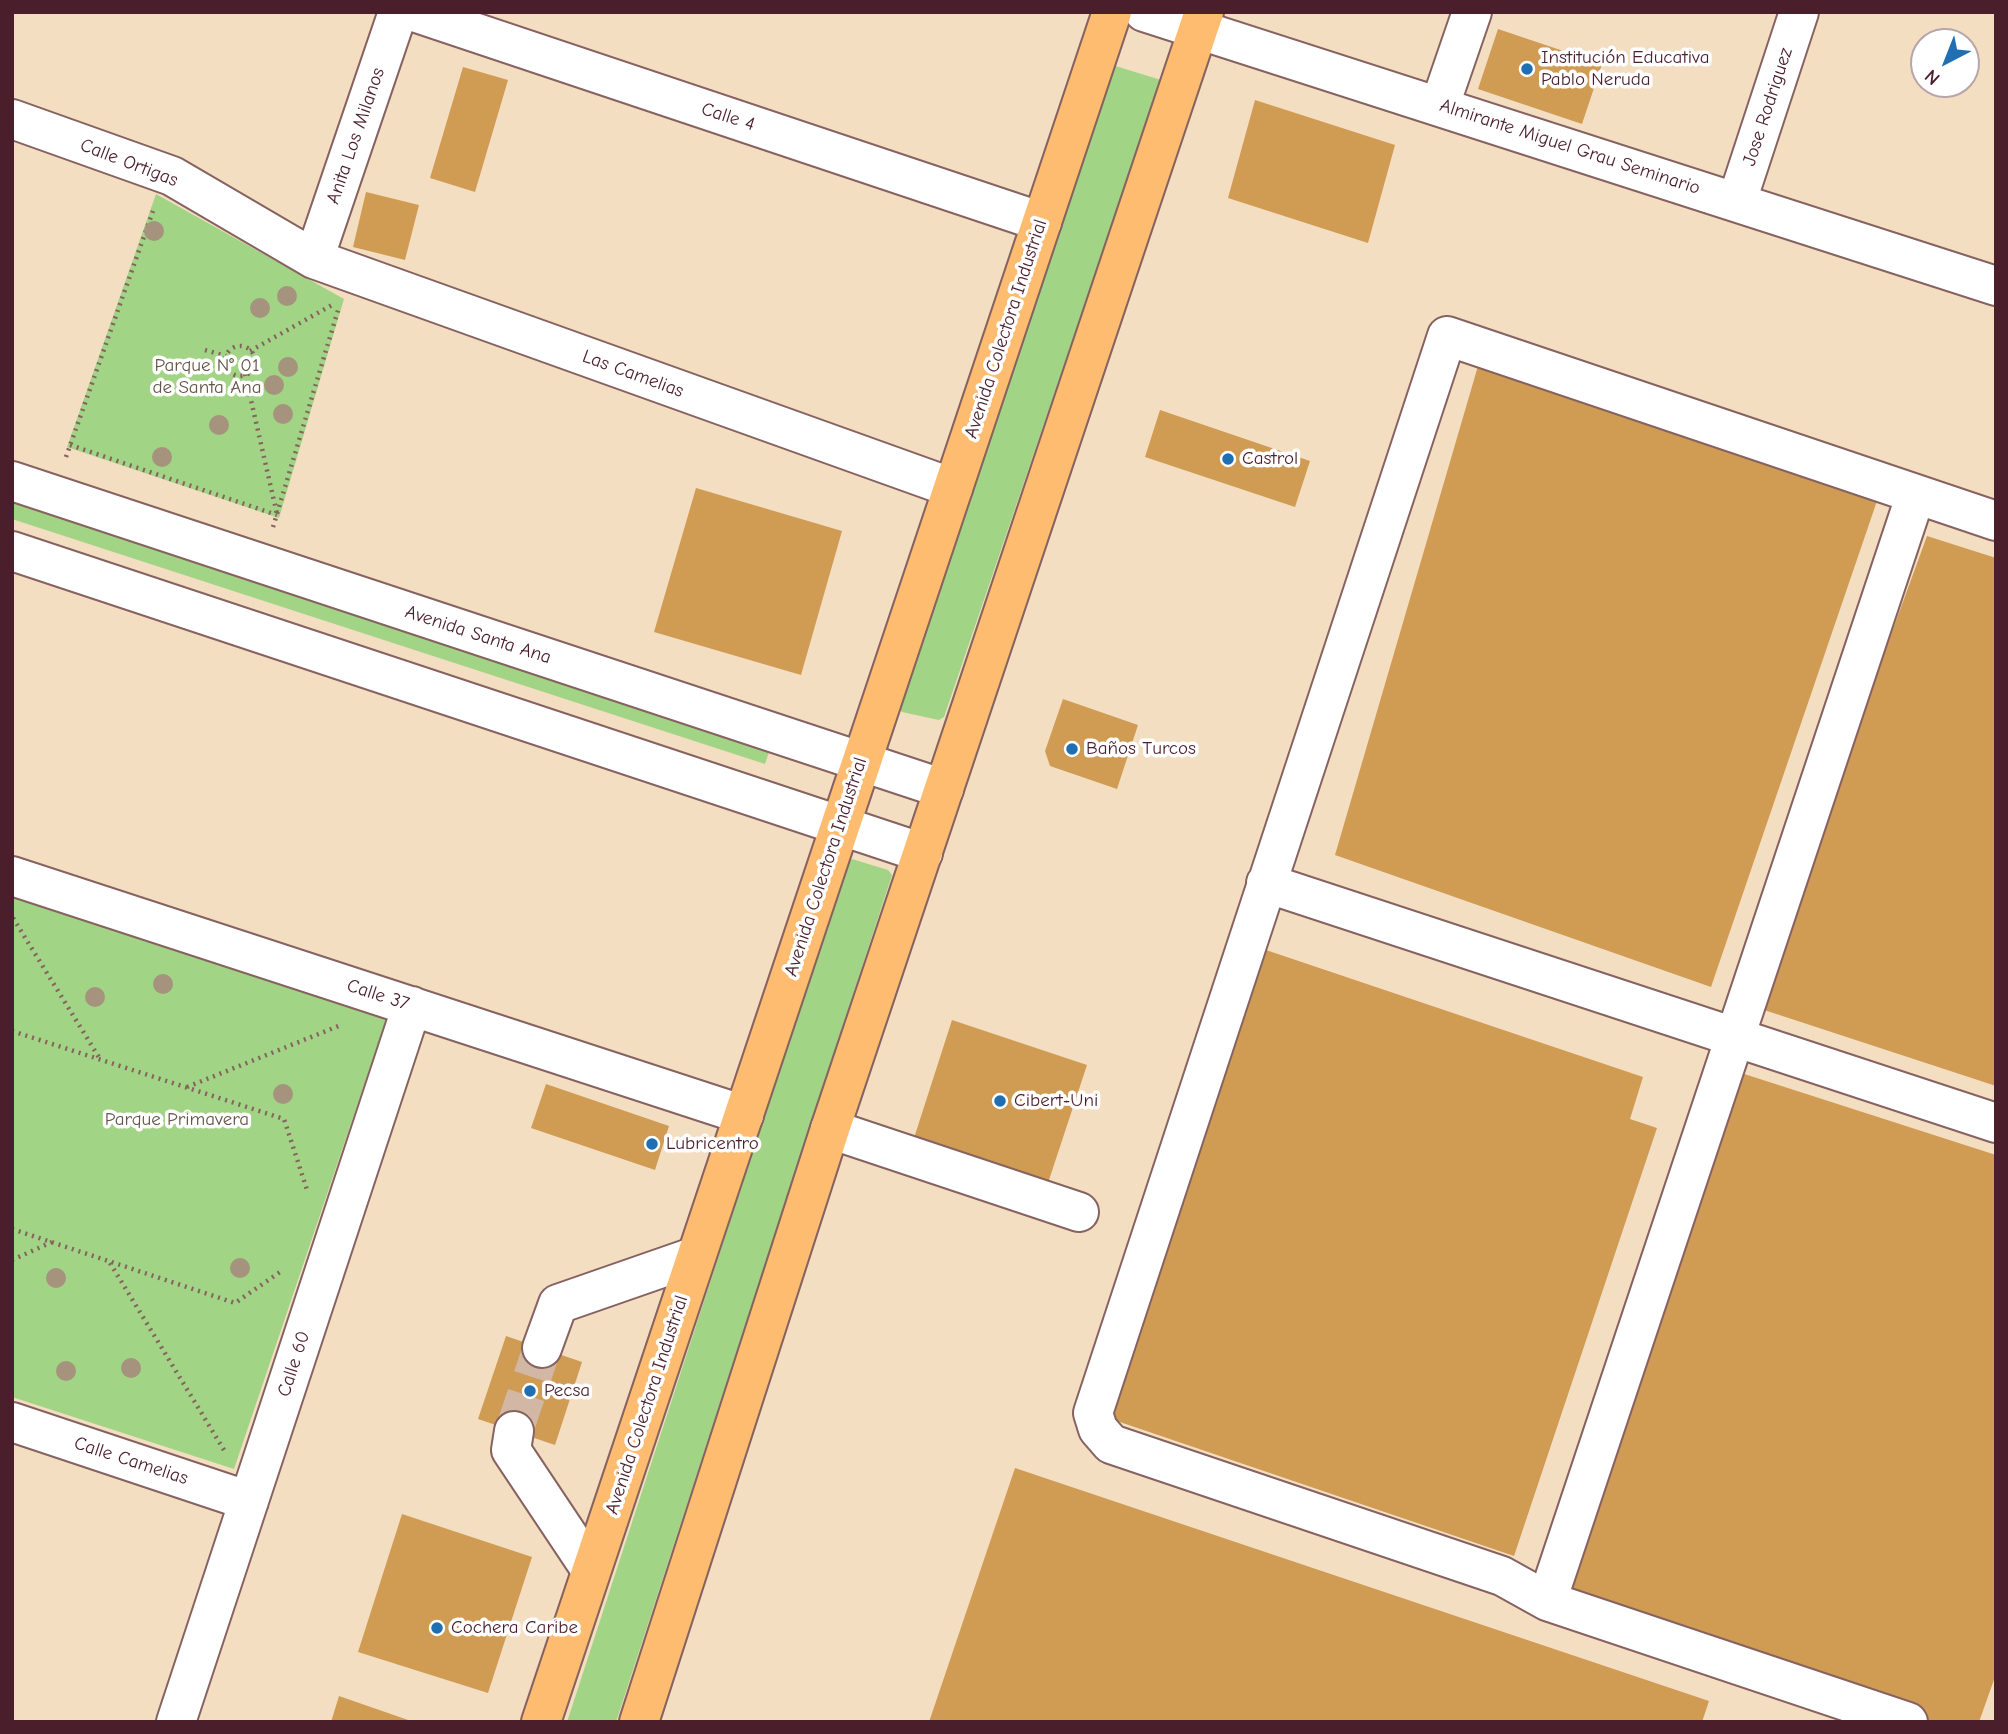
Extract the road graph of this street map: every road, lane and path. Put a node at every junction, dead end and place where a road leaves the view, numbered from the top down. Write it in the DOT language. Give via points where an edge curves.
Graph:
graph roads {
  1 [pos="398,12"];
  2 [pos="414,12"];
  3 [pos="1112,12"];
  4 [pos="1144,12"];
  5 [pos="1472,12"];
  6 [pos="1799,12"];
  7 [pos="1201,21"];
  8 [pos="1440,105"];
  9 [pos="12,119"];
  10 [pos="158,198"];
  11 [pos="1737,201"];
  12 [pos="1042,222"];
  13 [pos="314,259"];
  14 [pos="1996,286"];
  15 [pos="205,350"];
  16 [pos="250,351"];
  17 [pos="226,356"];
  18 [pos="245,374"];
  19 [pos="12,481"];
  20 [pos="953,488"];
  21 [pos="1916,494"];
  22 [pos="277,515"];
  23 [pos="1996,521"];
  24 [pos="12,551"];
  25 [pos="861,762"];
  26 [pos="944,789"];
  27 [pos="840,824"];
  28 [pos="923,853"];
  29 [pos="12,876"];
  30 [pos="1266,883"];
  31 [pos="12,917"];
  32 [pos="412,1006"];
  33 [pos="342,1025"];
  34 [pos="12,1031"];
  35 [pos="1735,1037"];
  36 [pos="101,1060"];
  37 [pos="187,1087"];
  38 [pos="744,1115"];
  39 [pos="1996,1123"];
  40 [pos="830,1129"];
  41 [pos="309,1198"];
  42 [pos="1079,1212"];
  43 [pos="12,1229"];
  44 [pos="53,1242"];
  45 [pos="696,1256"];
  46 [pos="12,1260"];
  47 [pos="110,1262"];
  48 [pos="286,1268"];
  49 [pos="542,1348"];
  50 [pos="12,1422"];
  51 [pos="514,1431"];
  52 [pos="226,1454"];
  53 [pos="249,1501"];
  54 [pos="592,1570"];
  55 [pos="1547,1601"];
  56 [pos="176,1722"];
  57 [pos="541,1722"];
  58 [pos="639,1722"];
  59 [pos="1908,1722"];
  1 -- 13 [label="street, Anita Los Milanos"];
  2 -- 12 [label="street, Calle 4"];
  3 -- 12 [label="main road, Avenida Colectora Industrial"];
  4 -- 7 [label="street, Almirante Miguel Grau Seminario"];
  5 -- 8 [label="street"];
  6 -- 11 [label="street, Jose Rodriguez"];
  7 -- 8 [label="street, Almirante Miguel Grau Seminario"];
  7 -- 26 [label="main road"];
  8 -- 11 [label="street, Almirante Miguel Grau Seminario"];
  9 -- 13 [label="street, Calle Ortigas" via="172,176"];
  10 -- 22 [label="path" via="70,445"];
  11 -- 14 [label="street, Almirante Miguel Grau Seminario"];
  12 -- 20 [label="main road, Avenida Colectora Industrial"];
  13 -- 20 [label="street, Las Camelias"];
  15 -- 17 [label="path"];
  16 -- 17 [label="path" via="237,347"];
  16 -- 18 [label="path" via="254,364"];
  16 -- 22 [label="path" via="342,300"];
  17 -- 18 [label="path" via="231,373"];
  18 -- 22 [label="path"];
  19 -- 25 [label="street, Avenida Santa Ana"];
  20 -- 25 [label="main road, Avenida Colectora Industrial"];
  21 -- 23 [label="street"];
  21 -- 30 [label="street" via="1447,336"];
  21 -- 35 [label="street"];
  24 -- 27 [label="street"];
  25 -- 26 [label="street, Avenida Santa Ana"];
  25 -- 27 [label="main road, Avenida Colectora Industrial"];
  26 -- 28 [label="main road"];
  27 -- 28 [label="street"];
  27 -- 38 [label="main road, Avenida Colectora Industrial"];
  28 -- 40 [label="main road"];
  29 -- 32 [label="street, Calle 37"];
  30 -- 35 [label="street"];
  30 -- 55 [label="street" via="1093,1413 1098,1429 1111,1444 1502,1576"];
  31 -- 36 [label="path"];
  32 -- 38 [label="street, Calle 37"];
  32 -- 53 [label="street, Calle 60"];
  33 -- 37 [label="path"];
  34 -- 36 [label="path"];
  35 -- 39 [label="street"];
  35 -- 55 [label="street"];
  36 -- 37 [label="path"];
  37 -- 41 [label="path" via="284,1119"];
  38 -- 45 [label="main road, Avenida Colectora Industrial"];
  40 -- 42 [label="street"];
  40 -- 58 [label="main road"];
  43 -- 44 [label="path"];
  44 -- 46 [label="path"];
  44 -- 47 [label="path"];
  45 -- 49 [label="street" via="558,1304"];
  45 -- 54 [label="main road, Avenida Colectora Industrial"];
  47 -- 48 [label="path" via="235,1303"];
  47 -- 52 [label="path"];
  50 -- 53 [label="street, Calle Camelias"];
  51 -- 54 [label="street" via="511,1450"];
  53 -- 56 [label="street, Calle 60"];
  54 -- 57 [label="main road, Avenida Colectora Industrial"];
  55 -- 59 [label="street"];
}
